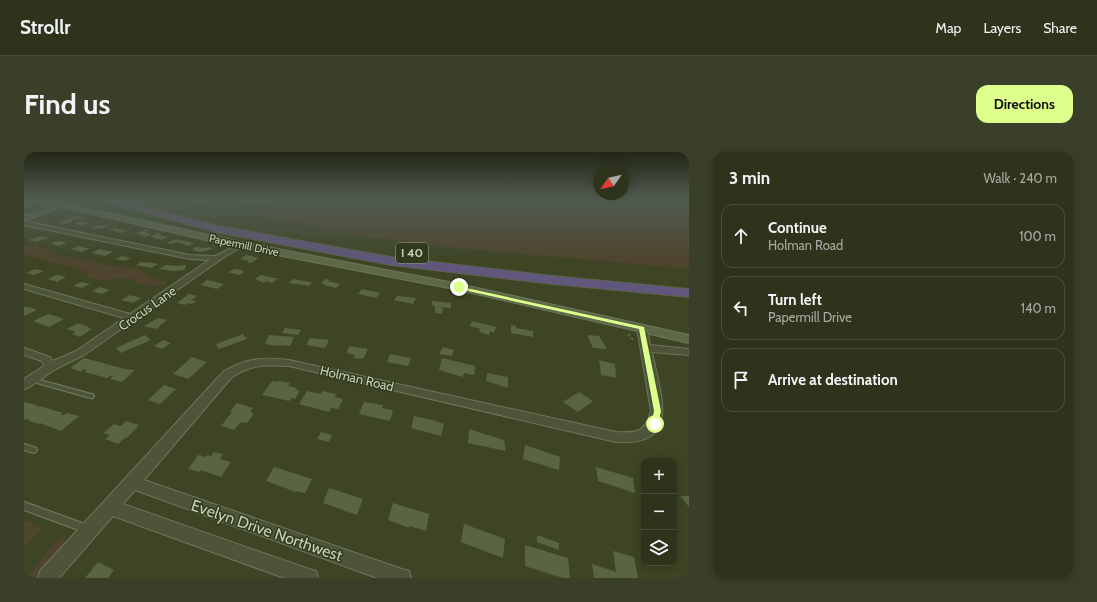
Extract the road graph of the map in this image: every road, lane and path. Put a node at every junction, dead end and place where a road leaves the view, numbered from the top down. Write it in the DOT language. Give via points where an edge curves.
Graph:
graph roads {
  1 [pos="129,220"];
  2 [pos="183,220"];
  3 [pos="226,220"];
  4 [pos="24,223"];
  5 [pos="241,245"];
  6 [pos="217,258"];
  7 [pos="446,267"];
  8 [pos="689,282"];
  9 [pos="24,286"];
  10 [pos="459,287"];
  11 [pos="689,293"];
  12 [pos="684,304"];
  13 [pos="132,318"];
  14 [pos="642,328"];
  15 [pos="689,331"];
  16 [pos="689,339"];
  17 [pos="645,348"];
  18 [pos="24,351"];
  19 [pos="689,352"];
  20 [pos="50,367"];
  21 [pos="32,380"];
  22 [pos="24,385"];
  23 [pos="91,396"];
  24 [pos="24,447"];
  25 [pos="34,450"];
  26 [pos="131,482"];
  27 [pos="24,506"];
  28 [pos="110,507"];
  29 [pos="89,530"];
  30 [pos="47,578"];
  31 [pos="309,578"];
  32 [pos="402,578"];
  1 -- 5 [label="main road, Papermill Drive"];
  2 -- 7 [label="highway, I 40" via="217,229 384,260"];
  3 -- 8 [label="highway, I 40" via="374,248 572,272"];
  4 -- 6 [label="street" via="190,257"];
  5 -- 6 [label="street, Crocus Lane"];
  5 -- 10 [label="main road, Papermill Drive"];
  6 -- 13 [label="street, Crocus Lane"];
  7 -- 11 [label="highway, I 40"];
  7 -- 12 [label="highway" via="555,287"];
  9 -- 13 [label="street"];
  10 -- 14 [label="main road, Papermill Drive"];
  10 -- 15 [label="main road, Papermill Drive" via="527,297"];
  13 -- 20 [label="street, Crocus Lane" via="80,353"];
  14 -- 16 [label="main road, Papermill Drive"];
  14 -- 17 [label="street, Holman Road"];
  17 -- 19 [label="street"];
  17 -- 26 [label="street, Holman Road" via="657,411 655,424 646,435 633,438 616,437 289,363 260,361 242,365 228,374"];
  18 -- 20 [label="street" via="46,359"];
  20 -- 21 [label="street, Crocus Lane"];
  21 -- 22 [label="street, Crocus Lane"];
  21 -- 23 [label="lane"];
  24 -- 25 [label="lane"];
  26 -- 28 [label="street, Holman Road"];
  26 -- 32 [label="street, Evelyn Drive Northwest"];
  27 -- 29 [label="lane"];
  28 -- 29 [label="street, Holman Road"];
  28 -- 31 [label="street"];
  29 -- 30 [label="street, Holman Road"];
}
